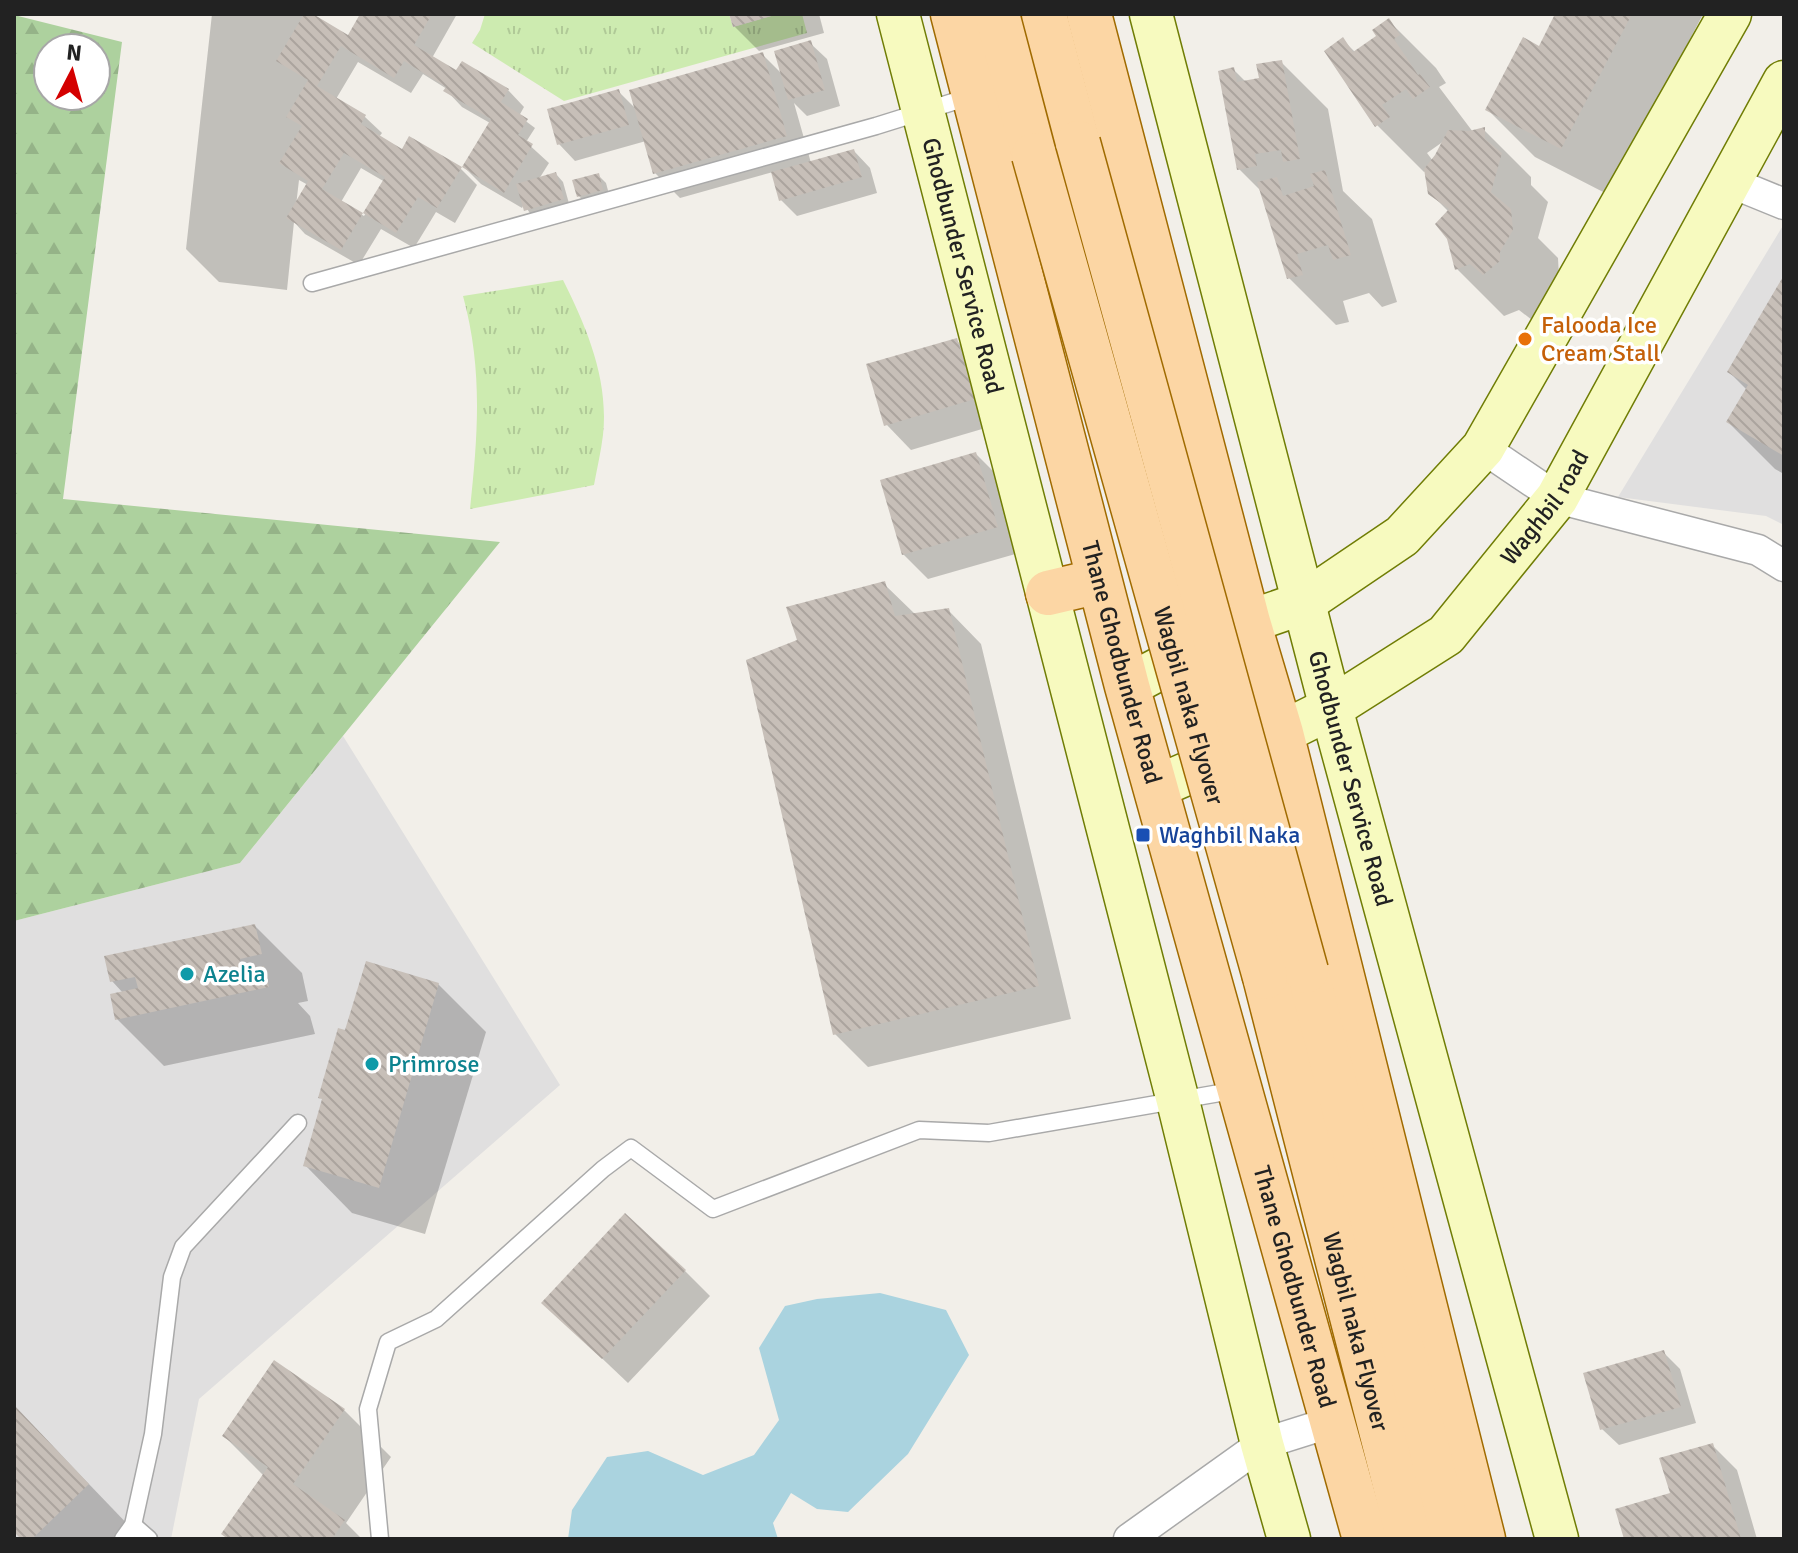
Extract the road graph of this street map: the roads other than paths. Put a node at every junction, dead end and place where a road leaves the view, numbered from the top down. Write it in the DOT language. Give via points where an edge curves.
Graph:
graph roads {
  1 [pos="898,14"];
  2 [pos="953,14"];
  3 [pos="997,14"];
  4 [pos="1044,14"];
  5 [pos="1089,14"];
  6 [pos="1151,14"];
  7 [pos="1730,14"];
  8 [pos="1784,82"];
  9 [pos="974,95"];
  10 [pos="925,112"];
  11 [pos="1730,182"];
  12 [pos="1784,204"];
  13 [pos="312,283"];
  14 [pos="1483,448"];
  15 [pos="1557,498"];
  16 [pos="1784,566"];
  17 [pos="1099,581"];
  18 [pos="1048,593"];
  19 [pos="1303,603"];
  20 [pos="1248,622"];
  21 [pos="1127,686"];
  22 [pos="1331,708"];
  23 [pos="1281,733"];
  24 [pos="1156,787"];
  25 [pos="1238,1090"];
  26 [pos="1178,1101"];
  27 [pos="298,1123"];
  28 [pos="1332,1422"];
  29 [pos="1262,1444"];
  30 [pos="128,1532"];
  31 [pos="149,1539"];
  32 [pos="380,1539"];
  33 [pos="1129,1539"];
  34 [pos="1289,1539"];
  35 [pos="1365,1539"];
  36 [pos="1409,1539"];
  37 [pos="1450,1539"];
  38 [pos="1483,1539"];
  39 [pos="1557,1539"];
  1 -- 10 [label="street, Ghodbunder Service Road"];
  2 -- 9 [label="main road, Thane Ghodbunder Road"];
  3 -- 36 [label="main road, Wagbil naka Flyover, bridge" via="1265,977"];
  4 -- 37 [label="main road, Wagbil naka Flyover, bridge" via="1306,971"];
  5 -- 20 [label="main road"];
  6 -- 19 [label="street, Ghodbunder Service Road"];
  7 -- 14 [label="street"];
  8 -- 11 [label="street, Waghbil road"];
  9 -- 10 [label="lane"];
  9 -- 17 [label="main road, Thane Ghodbunder Road"];
  10 -- 13 [label="lane"];
  10 -- 18 [label="street, Ghodbunder Service Road"];
  11 -- 12 [label="street"];
  11 -- 15 [label="street, Waghbil road"];
  14 -- 15 [label="street"];
  14 -- 19 [label="street" via="1402,536"];
  15 -- 16 [label="street" via="1758,550"];
  15 -- 22 [label="street, Waghbil road" via="1446,635"];
  17 -- 18 [label="main road"];
  17 -- 21 [label="main road, Thane Ghodbunder Road"];
  18 -- 26 [label="street, Ghodbunder Service Road"];
  19 -- 20 [label="street"];
  19 -- 22 [label="street, Ghodbunder Service Road"];
  20 -- 21 [label="street"];
  20 -- 23 [label="main road"];
  21 -- 24 [label="main road, Thane Ghodbunder Road"];
  22 -- 23 [label="street, Waghbil road"];
  22 -- 39 [label="street, Ghodbunder Service Road"];
  23 -- 24 [label="street, Waghbil road"];
  23 -- 38 [label="main road"];
  24 -- 25 [label="main road, Thane Ghodbunder Road"];
  25 -- 26 [label="lane"];
  25 -- 28 [label="main road, Thane Ghodbunder Road"];
  26 -- 29 [label="street, Ghodbunder Service Road"];
  26 -- 32 [label="lane" via="989,1133 919,1130 713,1209 631,1148 436,1319 388,1342 368,1409"];
  27 -- 30 [label="lane" via="183,1247 172,1277 153,1434"];
  28 -- 29 [label="street"];
  28 -- 35 [label="main road, Thane Ghodbunder Road"];
  29 -- 33 [label="street"];
  29 -- 34 [label="street, Ghodbunder Service Road"];
  30 -- 31 [label="lane"];
}
